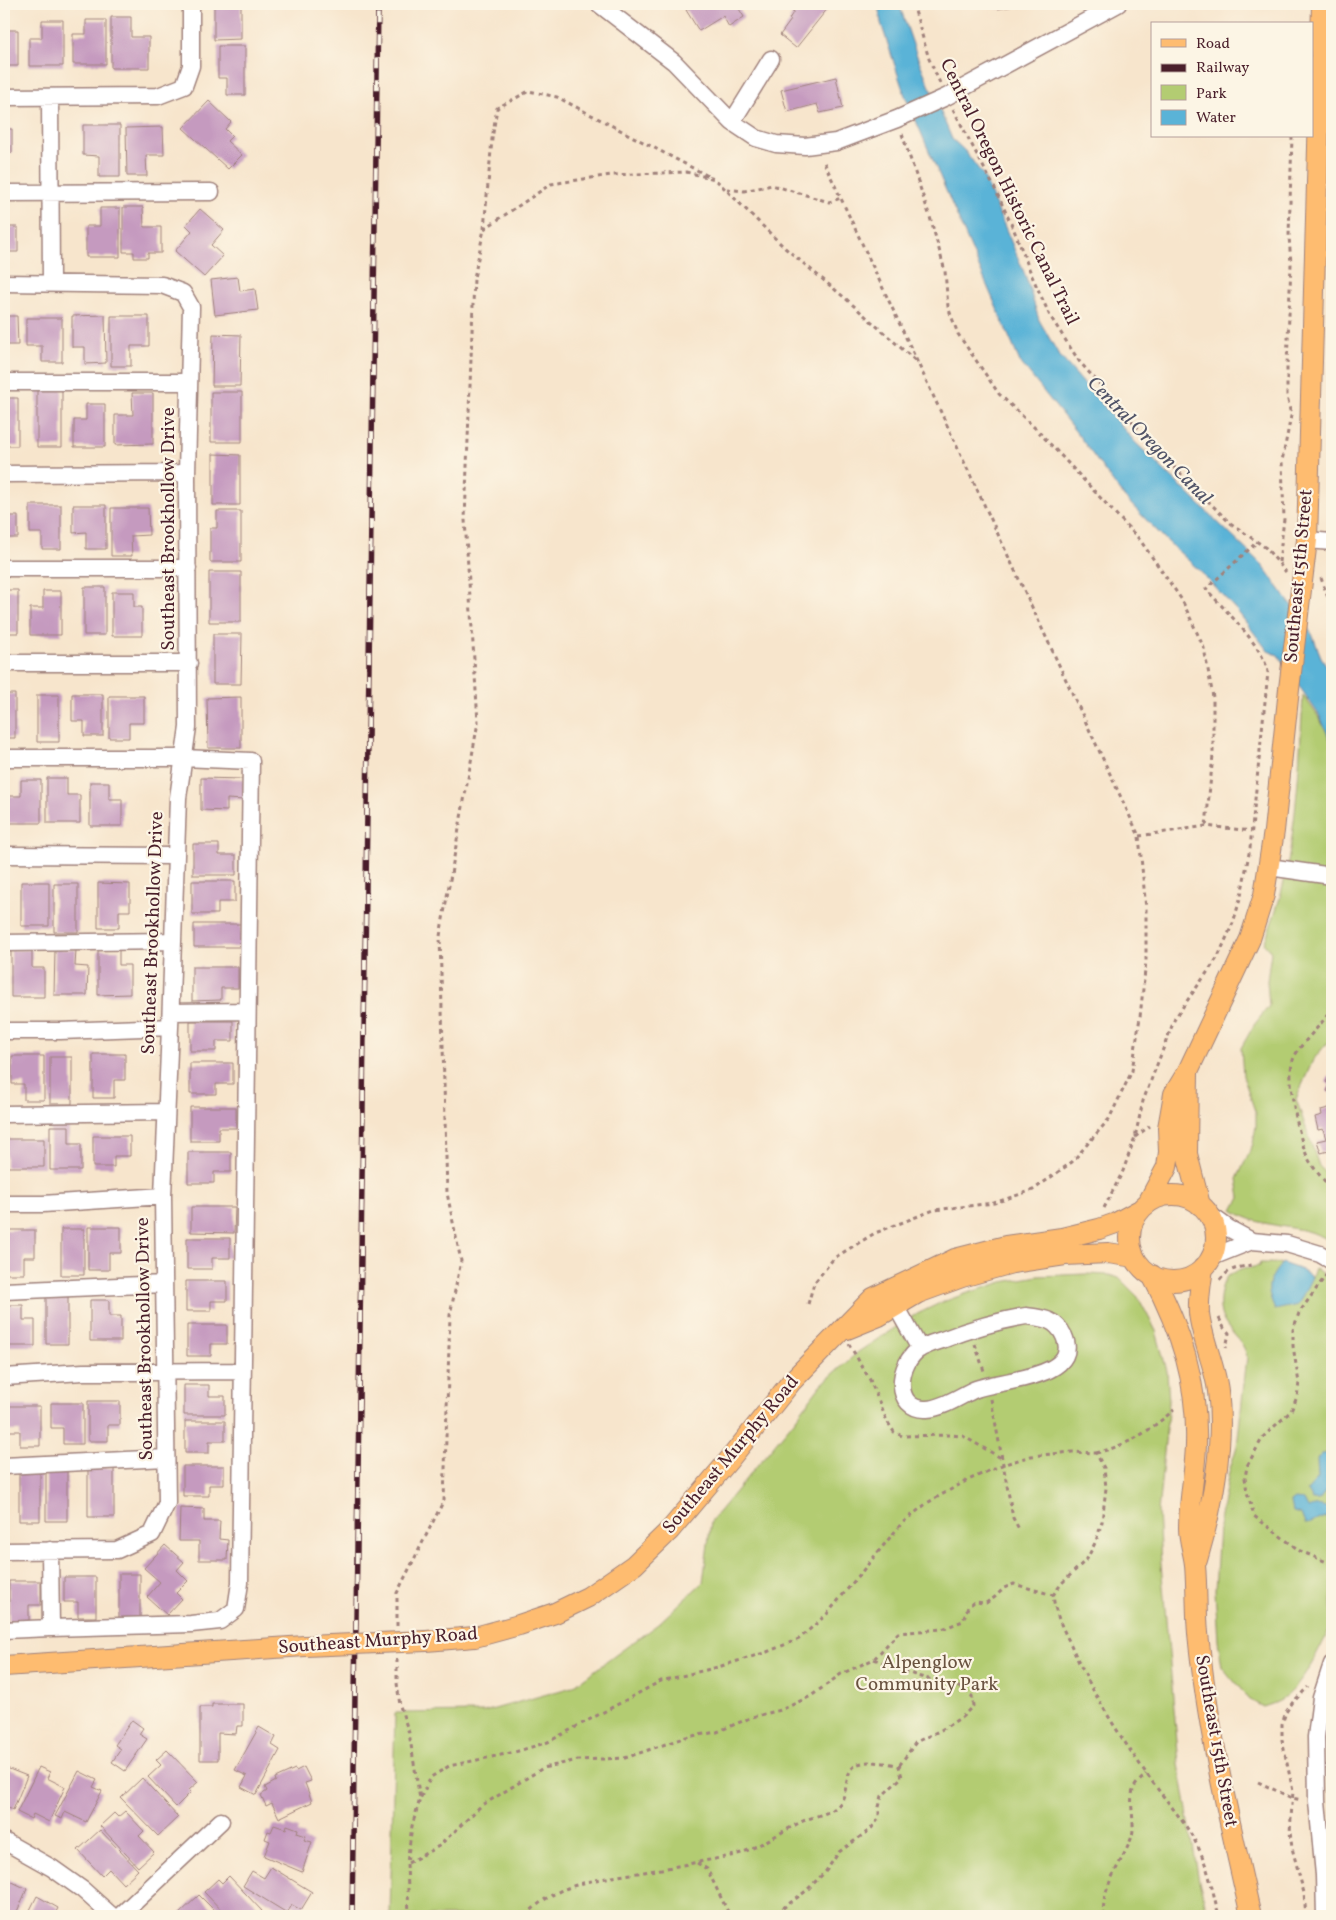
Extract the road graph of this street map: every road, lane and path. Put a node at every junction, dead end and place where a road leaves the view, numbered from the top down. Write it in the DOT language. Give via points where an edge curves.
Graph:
graph roads {
  1 [pos="190,4"];
  2 [pos="599,4"];
  3 [pos="913,4"];
  4 [pos="1322,4"];
  5 [pos="1110,5"];
  6 [pos="771,59"];
  7 [pos="4,97"];
  8 [pos="50,97"];
  9 [pos="945,98"];
  10 [pos="902,116"];
  11 [pos="732,122"];
  12 [pos="1292,138"];
  13 [pos="816,145"];
  14 [pos="715,179"];
  15 [pos="726,189"];
  16 [pos="4,192"];
  17 [pos="50,192"];
  18 [pos="211,192"];
  19 [pos="841,198"];
  20 [pos="484,229"];
  21 [pos="4,283"];
  22 [pos="51,283"];
  23 [pos="918,363"];
  24 [pos="4,382"];
  25 [pos="189,382"];
  26 [pos="187,473"];
  27 [pos="4,474"];
  28 [pos="1307,540"];
  29 [pos="1258,541"];
  30 [pos="1332,542"];
  31 [pos="1279,563"];
  32 [pos="4,568"];
  33 [pos="188,568"];
  34 [pos="1288,574"];
  35 [pos="1320,578"];
  36 [pos="1332,610"];
  37 [pos="4,663"];
  38 [pos="189,663"];
  39 [pos="4,758"];
  40 [pos="184,758"];
  41 [pos="1206,826"];
  42 [pos="1252,831"];
  43 [pos="1274,834"];
  44 [pos="1138,836"];
  45 [pos="4,855"];
  46 [pos="175,856"];
  47 [pos="1269,867"];
  48 [pos="1332,876"];
  49 [pos="173,941"];
  50 [pos="4,943"];
  51 [pos="1332,1007"];
  52 [pos="247,1011"];
  53 [pos="171,1019"];
  54 [pos="4,1031"];
  55 [pos="1188,1071"];
  56 [pos="166,1112"];
  57 [pos="4,1114"];
  58 [pos="1332,1189"];
  59 [pos="163,1196"];
  60 [pos="4,1204"];
  61 [pos="1144,1206"];
  62 [pos="1205,1210"];
  63 [pos="1098,1212"];
  64 [pos="1252,1241"];
  65 [pos="1134,1257"];
  66 [pos="1208,1262"];
  67 [pos="1252,1265"];
  68 [pos="1330,1267"];
  69 [pos="1152,1275"];
  70 [pos="164,1284"];
  71 [pos="1218,1287"];
  72 [pos="4,1291"];
  73 [pos="808,1304"];
  74 [pos="896,1306"];
  75 [pos="1217,1312"];
  76 [pos="970,1329"];
  77 [pos="841,1331"];
  78 [pos="1229,1333"];
  79 [pos="920,1348"];
  80 [pos="242,1371"];
  81 [pos="165,1373"];
  82 [pos="4,1377"];
  83 [pos="988,1384"];
  84 [pos="1174,1410"];
  85 [pos="1096,1453"];
  86 [pos="166,1458"];
  87 [pos="1002,1465"];
  88 [pos="4,1466"];
  89 [pos="1019,1529"];
  90 [pos="50,1550"];
  91 [pos="4,1551"];
  92 [pos="1195,1564"];
  93 [pos="1332,1564"];
  94 [pos="1053,1596"];
  95 [pos="51,1628"];
  96 [pos="4,1630"];
  97 [pos="397,1633"];
  98 [pos="397,1653"];
  99 [pos="874,1659"];
  100 [pos="1332,1664"];
  101 [pos="4,1666"];
  102 [pos="1312,1683"];
  103 [pos="899,1766"];
  104 [pos="1146,1774"];
  105 [pos="1258,1782"];
  106 [pos="1292,1798"];
  107 [pos="420,1799"];
  108 [pos="1317,1801"];
  109 [pos="221,1821"];
  110 [pos="4,1841"];
  111 [pos="696,1862"];
  112 [pos="407,1863"];
  113 [pos="112,1916"];
  114 [pos="120,1916"];
  115 [pos="409,1916"];
  116 [pos="526,1916"];
  117 [pos="730,1916"];
  118 [pos="768,1916"];
  119 [pos="1104,1916"];
  120 [pos="1219,1916"];
  121 [pos="1251,1916"];
  122 [pos="1306,1916"];
  123 [pos="1326,1916"];
  1 -- 8 [label="street" via="190,66 184,86 158,96"];
  2 -- 11 [label="street" via="674,62"];
  3 -- 9 [label="path, Central Oregon Historic Canal Trail" via="929,59"];
  4 -- 28 [label="main road, Southeast 15th Street"];
  5 -- 9 [label="street"];
  6 -- 11 [label="street"];
  7 -- 8 [label="street"];
  8 -- 17 [label="street"];
  9 -- 10 [label="street"];
  9 -- 29 [label="path, Central Oregon Historic Canal Trail" via="995,189 1050,316 1079,361 1180,473 1229,522"];
  10 -- 13 [label="street" via="836,142"];
  10 -- 41 [label="path" via="944,271 948,307 958,334 999,394 1140,540 1182,600 1204,648 1213,697 1213,755"];
  11 -- 13 [label="street" via="756,138 776,144"];
  12 -- 31 [label="path" via="1287,365 1290,416 1282,461 1284,519"];
  13 -- 19 [label="path"];
  14 -- 15 [label="path"];
  14 -- 20 [label="path" via="686,172 611,175 551,184"];
  14 -- 20 [label="path" via="557,97 529,91 497,108"];
  15 -- 19 [label="path" via="744,191 772,185 829,202"];
  15 -- 23 [label="path" via="785,248"];
  16 -- 17 [label="street"];
  17 -- 18 [label="street"];
  17 -- 22 [label="street"];
  19 -- 23 [label="path"];
  20 -- 97 [label="path" via="474,278 465,520 478,722 440,936 447,1193 460,1260 450,1315 444,1500 397,1593"];
  21 -- 22 [label="street"];
  22 -- 25 [label="street, Southeast Brookhollow Drive" via="162,285 183,293 190,307"];
  23 -- 44 [label="path"];
  24 -- 25 [label="street"];
  25 -- 26 [label="street, Southeast Brookhollow Drive"];
  26 -- 27 [label="street"];
  26 -- 33 [label="street, Southeast Brookhollow Drive"];
  28 -- 30 [label="street"];
  28 -- 43 [label="main road, Southeast 15th Street"];
  29 -- 31 [label="path, Central Oregon Historic Canal Trail"];
  29 -- 42 [label="path" via="1206,589 1266,662 1267,687"];
  31 -- 34 [label="path, Central Oregon Historic Canal Trail"];
  32 -- 33 [label="street"];
  33 -- 38 [label="street, Southeast Brookhollow Drive"];
  35 -- 36 [label="path"];
  37 -- 38 [label="street"];
  38 -- 40 [label="street, Southeast Brookhollow Drive"];
  39 -- 40 [label="street"];
  40 -- 46 [label="street, Southeast Brookhollow Drive"];
  40 -- 52 [label="street" via="251,761"];
  41 -- 42 [label="path"];
  41 -- 44 [label="path"];
  42 -- 43 [label="path"];
  42 -- 63 [label="path" via="1241,896 1224,943 1210,969 1175,1018 1143,1101 1124,1171 1103,1210"];
  43 -- 47 [label="main road, Southeast 15th Street"];
  44 -- 73 [label="path" via="1146,909 1146,961 1132,1071 1109,1119 1072,1162 1032,1190 994,1203 934,1210 875,1233 834,1258 814,1283"];
  45 -- 46 [label="street"];
  46 -- 49 [label="street, Southeast Brookhollow Drive"];
  47 -- 48 [label="street"];
  47 -- 55 [label="main road, Southeast 15th Street" via="1250,939"];
  49 -- 50 [label="street"];
  49 -- 53 [label="street, Southeast Brookhollow Drive"];
  51 -- 58 [label="path" via="1293,1060 1290,1078 1305,1152"];
  52 -- 53 [label="street"];
  52 -- 80 [label="street"];
  53 -- 54 [label="street" via="60,1031"];
  53 -- 56 [label="street, Southeast Brookhollow Drive"];
  55 -- 61 [label="main road, Southeast 15th Street" via="1174,1094 1168,1128 1167,1167"];
  55 -- 62 [label="main road, Southeast 15th Street" via="1187,1154"];
  56 -- 57 [label="street"];
  56 -- 59 [label="street, Southeast Brookhollow Drive"];
  59 -- 60 [label="street"];
  59 -- 70 [label="street, Southeast Brookhollow Drive"];
  61 -- 62 [label="main road" via="1162,1196 1176,1195 1189,1198"];
  61 -- 65 [label="main road" via="1132,1222 1130,1246"];
  61 -- 77 [label="main road, Southeast Murphy Road" via="1099,1229 1006,1246 955,1260 873,1298"];
  62 -- 64 [label="street"];
  62 -- 66 [label="main road" via="1215,1229 1216,1243"];
  64 -- 66 [label="street"];
  64 -- 68 [label="street" via="1287,1244 1320,1254"];
  65 -- 69 [label="main road" via="1141,1268"];
  65 -- 74 [label="main road, Southeast Murphy Road" via="1108,1253 1065,1255 1012,1263 953,1280 918,1293"];
  66 -- 69 [label="main road" via="1192,1276 1178,1281"];
  66 -- 92 [label="main road, Southeast 15th Street" via="1198,1303 1218,1391 1220,1427 1206,1529"];
  67 -- 71 [label="path" via="1229,1271 1221,1278"];
  68 -- 93 [label="path" via="1299,1313 1293,1330 1299,1382 1297,1397 1291,1411 1263,1437 1247,1466 1245,1478 1254,1516 1300,1551"];
  69 -- 92 [label="main road, Southeast 15th Street" via="1180,1335 1190,1370 1196,1445 1189,1529"];
  70 -- 72 [label="street"];
  70 -- 81 [label="street, Southeast Brookhollow Drive"];
  74 -- 77 [label="main road, Southeast Murphy Road"];
  74 -- 79 [label="street"];
  75 -- 78 [label="path"];
  76 -- 79 [label="street"];
  76 -- 83 [label="path"];
  76 -- 83 [label="street" via="1026,1316 1044,1318 1058,1326 1065,1338 1066,1354 1058,1366 1042,1374"];
  77 -- 101 [label="main road, Southeast Murphy Road, bridge" via="792,1381 670,1530 634,1565 588,1597 555,1613 474,1637"];
  79 -- 83 [label="street" via="902,1371 905,1398 915,1408 943,1406"];
  80 -- 81 [label="street"];
  80 -- 95 [label="street" via="240,1583 236,1609 220,1621 192,1624"];
  81 -- 82 [label="street" via="83,1372"];
  81 -- 86 [label="street, Southeast Brookhollow Drive"];
  83 -- 87 [label="path"];
  84 -- 85 [label="path" via="1150,1430 1121,1446"];
  85 -- 87 [label="path" via="1031,1456"];
  85 -- 94 [label="path" via="1104,1468 1106,1488 1102,1522 1088,1559"];
  86 -- 88 [label="street"];
  86 -- 90 [label="street, Southeast Brookhollow Drive" via="167,1503 152,1534 117,1550"];
  87 -- 89 [label="path" via="1013,1518"];
  87 -- 107 [label="path" via="927,1503 902,1522 827,1614 799,1639 718,1667 660,1681 548,1742 450,1766 431,1777"];
  90 -- 91 [label="street"];
  90 -- 95 [label="street"];
  92 -- 121 [label="main road, Southeast 15th Street" via="1198,1633 1206,1691 1228,1819"];
  94 -- 99 [label="path" via="1014,1584 986,1603 974,1602 962,1621 942,1629 898,1633"];
  94 -- 104 [label="path" via="1057,1614 1083,1673"];
  95 -- 96 [label="street"];
  98 -- 107 [label="path" via="400,1706 410,1733"];
  99 -- 103 [label="path" via="960,1688 972,1696 973,1706 962,1717 916,1742"];
  99 -- 112 [label="path" via="841,1674 810,1696 781,1710 717,1732 686,1737 625,1758 578,1760 543,1768 481,1806 439,1846"];
  100 -- 108 [label="street" via="1318,1717"];
  102 -- 106 [label="path" via="1293,1702 1282,1724"];
  103 -- 111 [label="path" via="866,1762 853,1767 848,1772 843,1800 835,1808 740,1854"];
  103 -- 118 [label="path" via="902,1777 882,1796 880,1818 871,1829 840,1852 806,1891"];
  104 -- 119 [label="path" via="1134,1787 1132,1834 1106,1892"];
  104 -- 120 [label="path" via="1198,1847 1209,1873"];
  105 -- 106 [label="path"];
  106 -- 108 [label="path"];
  106 -- 122 [label="path" via="1290,1832"];
  107 -- 112 [label="path"];
  108 -- 123 [label="street"];
  109 -- 114 [label="street"];
  110 -- 113 [label="street" via="52,1868"];
  111 -- 116 [label="path" via="583,1883 559,1891 534,1906"];
  111 -- 117 [label="path" via="707,1869"];
  112 -- 115 [label="path"];
}
